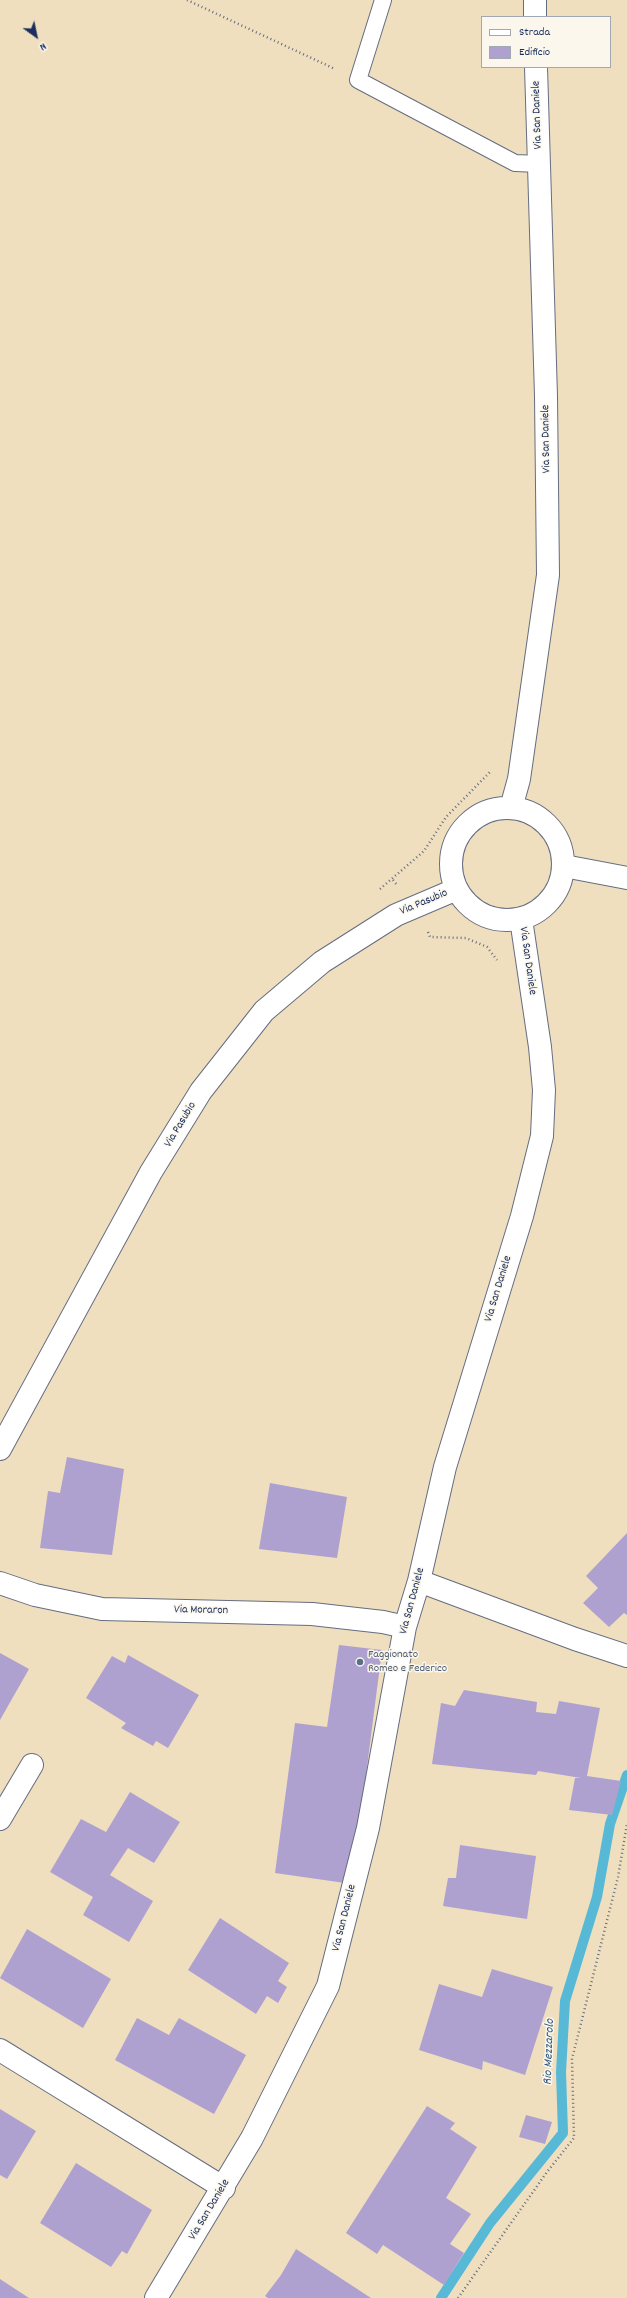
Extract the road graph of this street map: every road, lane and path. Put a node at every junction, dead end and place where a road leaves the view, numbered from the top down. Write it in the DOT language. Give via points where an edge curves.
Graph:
graph roads {
  1 [pos="187,0"];
  2 [pos="384,0"];
  3 [pos="535,0"];
  4 [pos="535,16"];
  5 [pos="536,68"];
  6 [pos="358,80"];
  7 [pos="540,164"];
  8 [pos="496,767"];
  9 [pos="511,808"];
  10 [pos="564,866"];
  11 [pos="627,878"];
  12 [pos="393,880"];
  13 [pos="456,889"];
  14 [pos="522,918"];
  15 [pos="0,1449"];
  16 [pos="419,1581"];
  17 [pos="0,1583"];
  18 [pos="404,1627"];
  19 [pos="627,1656"];
  20 [pos="32,1765"];
  21 [pos="0,1819"];
  22 [pos="627,1824"];
  23 [pos="0,2050"];
  24 [pos="224,2188"];
  25 [pos="156,2298"];
  26 [pos="458,2298"];
  1 -- 6 [label="path"];
  2 -- 6 [label="lane"];
  3 -- 4 [label="street"];
  5 -- 7 [label="street, Via San Daniele"];
  6 -- 7 [label="lane" via="515,163"];
  7 -- 9 [label="street, Via San Daniele" via="548,575 519,779"];
  8 -- 12 [label="path" via="446,817 424,851"];
  9 -- 10 [label="street" via="528,812 543,820 554,833 561,849"];
  9 -- 13 [label="street" via="488,811 468,824 455,843 451,866"];
  10 -- 11 [label="street"];
  10 -- 14 [label="street" via="562,880 555,893 535,913"];
  13 -- 14 [label="street" via="468,904 484,915 502,920"];
  13 -- 15 [label="street, Via Pasubio" via="396,915 322,962 264,1011 201,1092 156,1166"];
  14 -- 16 [label="street, Via San Daniele" via="540,1046 544,1090 542,1136 522,1216 445,1467"];
  16 -- 18 [label="street, Via San Daniele"];
  16 -- 19 [label="street"];
  17 -- 18 [label="street, Via Moraron" via="35,1595 102,1609 312,1614 383,1622"];
  18 -- 24 [label="street, Via San Daniele" via="368,1828 328,1986 252,2138"];
  20 -- 21 [label="street"];
  22 -- 26 [label="path" via="618,1877 572,2059 574,2138"];
  23 -- 24 [label="street"];
  24 -- 25 [label="street, Via San Daniele"];
}
